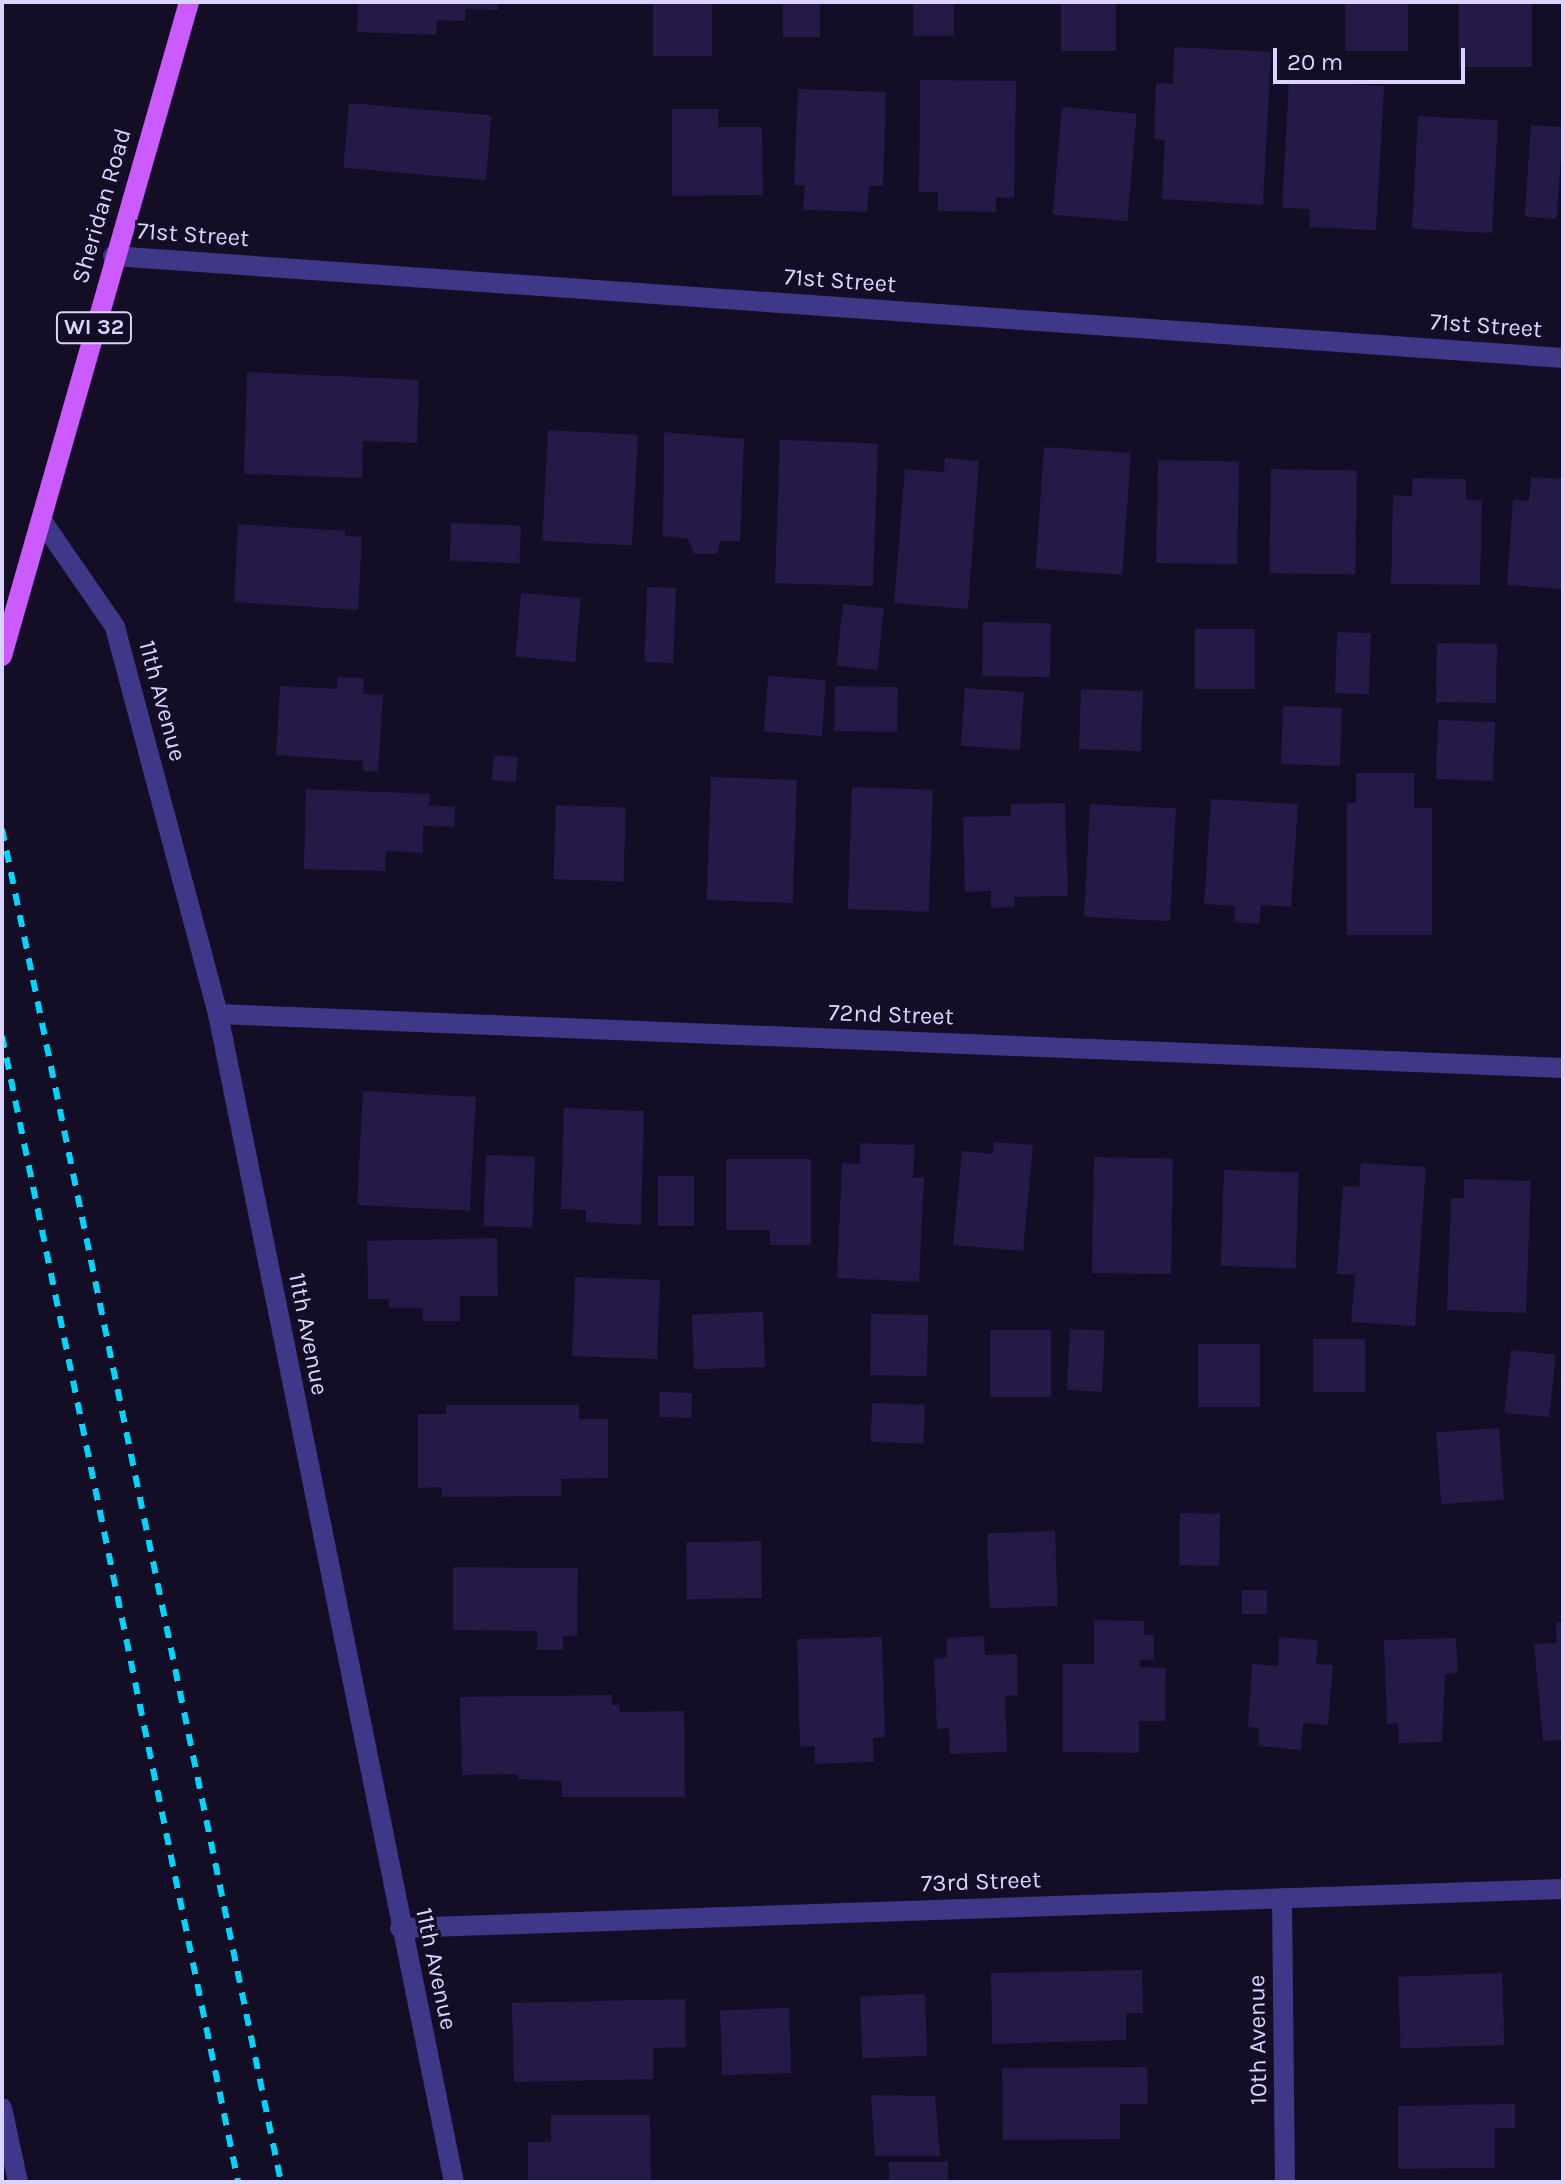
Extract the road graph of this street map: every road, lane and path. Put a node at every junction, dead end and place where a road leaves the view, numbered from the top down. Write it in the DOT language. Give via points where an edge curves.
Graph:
graph roads {
  1 [pos="189,2"];
  2 [pos="113,256"];
  3 [pos="1563,358"];
  4 [pos="42,521"];
  5 [pos="2,656"];
  6 [pos="218,1014"];
  7 [pos="1563,1068"];
  8 [pos="1563,1889"];
  9 [pos="1282,1898"];
  10 [pos="400,1928"];
  11 [pos="2,2108"];
  12 [pos="18,2182"];
  13 [pos="454,2182"];
  14 [pos="1285,2182"];
  1 -- 2 [label="main road, Sheridan Road / WI 32"];
  2 -- 3 [label="street, 71st Street"];
  2 -- 4 [label="main road, Sheridan Road / WI 32"];
  4 -- 5 [label="main road, Sheridan Road / WI 32"];
  4 -- 6 [label="street, 11th Avenue" via="115,627"];
  6 -- 7 [label="street, 72nd Street"];
  6 -- 10 [label="street, 11th Avenue"];
  8 -- 9 [label="street, 73rd Street"];
  9 -- 10 [label="street, 73rd Street"];
  9 -- 14 [label="street, 10th Avenue"];
  10 -- 13 [label="street, 11th Avenue"];
  11 -- 12 [label="street"];
}
